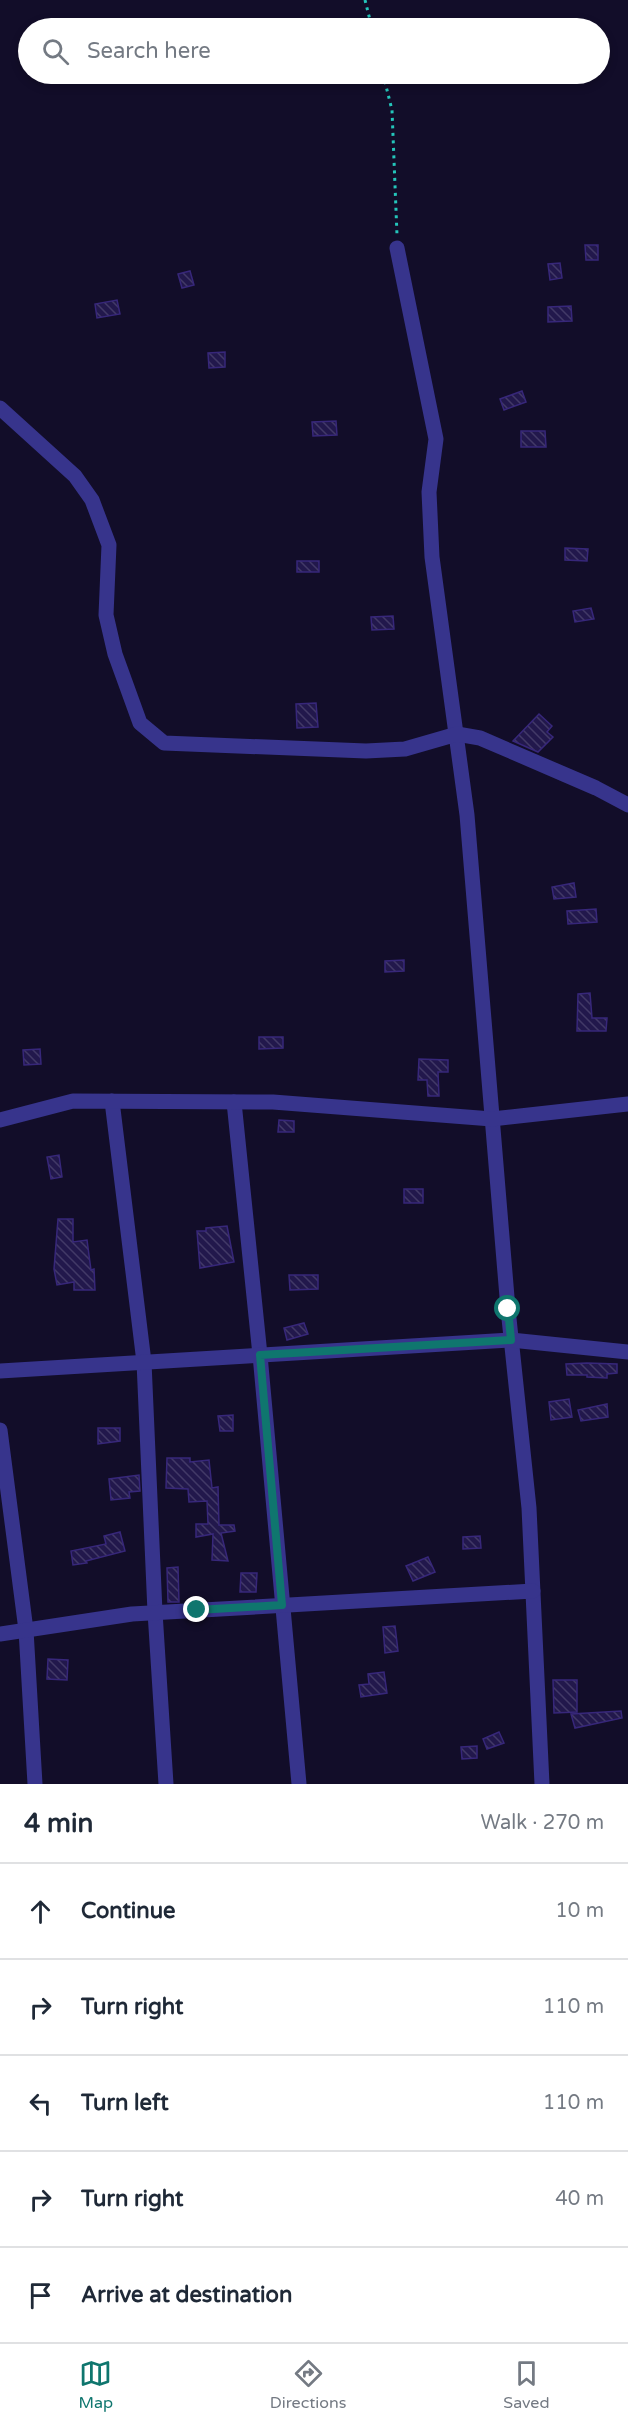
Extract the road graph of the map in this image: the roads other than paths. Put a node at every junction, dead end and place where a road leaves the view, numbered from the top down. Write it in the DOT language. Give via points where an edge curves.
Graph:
graph roads {
  1 [pos="397,248"];
  2 [pos="0,408"];
  3 [pos="457,734"];
  4 [pos="628,805"];
  5 [pos="112,1101"];
  6 [pos="234,1102"];
  7 [pos="628,1104"];
  8 [pos="492,1119"];
  9 [pos="0,1120"];
  10 [pos="511,1340"];
  11 [pos="628,1352"];
  12 [pos="260,1355"];
  13 [pos="144,1362"];
  14 [pos="0,1371"];
  15 [pos="0,1430"];
  16 [pos="533,1591"];
  17 [pos="282,1605"];
  18 [pos="154,1612"];
  19 [pos="26,1630"];
  20 [pos="0,1634"];
  21 [pos="35,1784"];
  22 [pos="166,1784"];
  23 [pos="299,1784"];
  24 [pos="542,1784"];
  1 -- 3 [label="street" via="436,439 429,492 432,557"];
  2 -- 3 [label="street" via="75,476 92,500 109,545 106,615 115,654 140,723 164,743 366,751 405,749"];
  3 -- 4 [label="street" via="480,738"];
  3 -- 8 [label="street"];
  5 -- 6 [label="street"];
  5 -- 9 [label="street" via="73,1101"];
  5 -- 13 [label="street"];
  6 -- 8 [label="street"];
  6 -- 12 [label="street"];
  7 -- 8 [label="street"];
  8 -- 10 [label="street"];
  10 -- 11 [label="street"];
  10 -- 12 [label="street"];
  10 -- 16 [label="street" via="529,1508"];
  12 -- 13 [label="street"];
  12 -- 17 [label="street"];
  13 -- 14 [label="street"];
  13 -- 18 [label="street"];
  15 -- 19 [label="street"];
  16 -- 17 [label="street"];
  16 -- 24 [label="street"];
  17 -- 18 [label="street"];
  17 -- 23 [label="street"];
  18 -- 19 [label="street"];
  18 -- 22 [label="street"];
  19 -- 20 [label="street"];
  19 -- 21 [label="street"];
}
